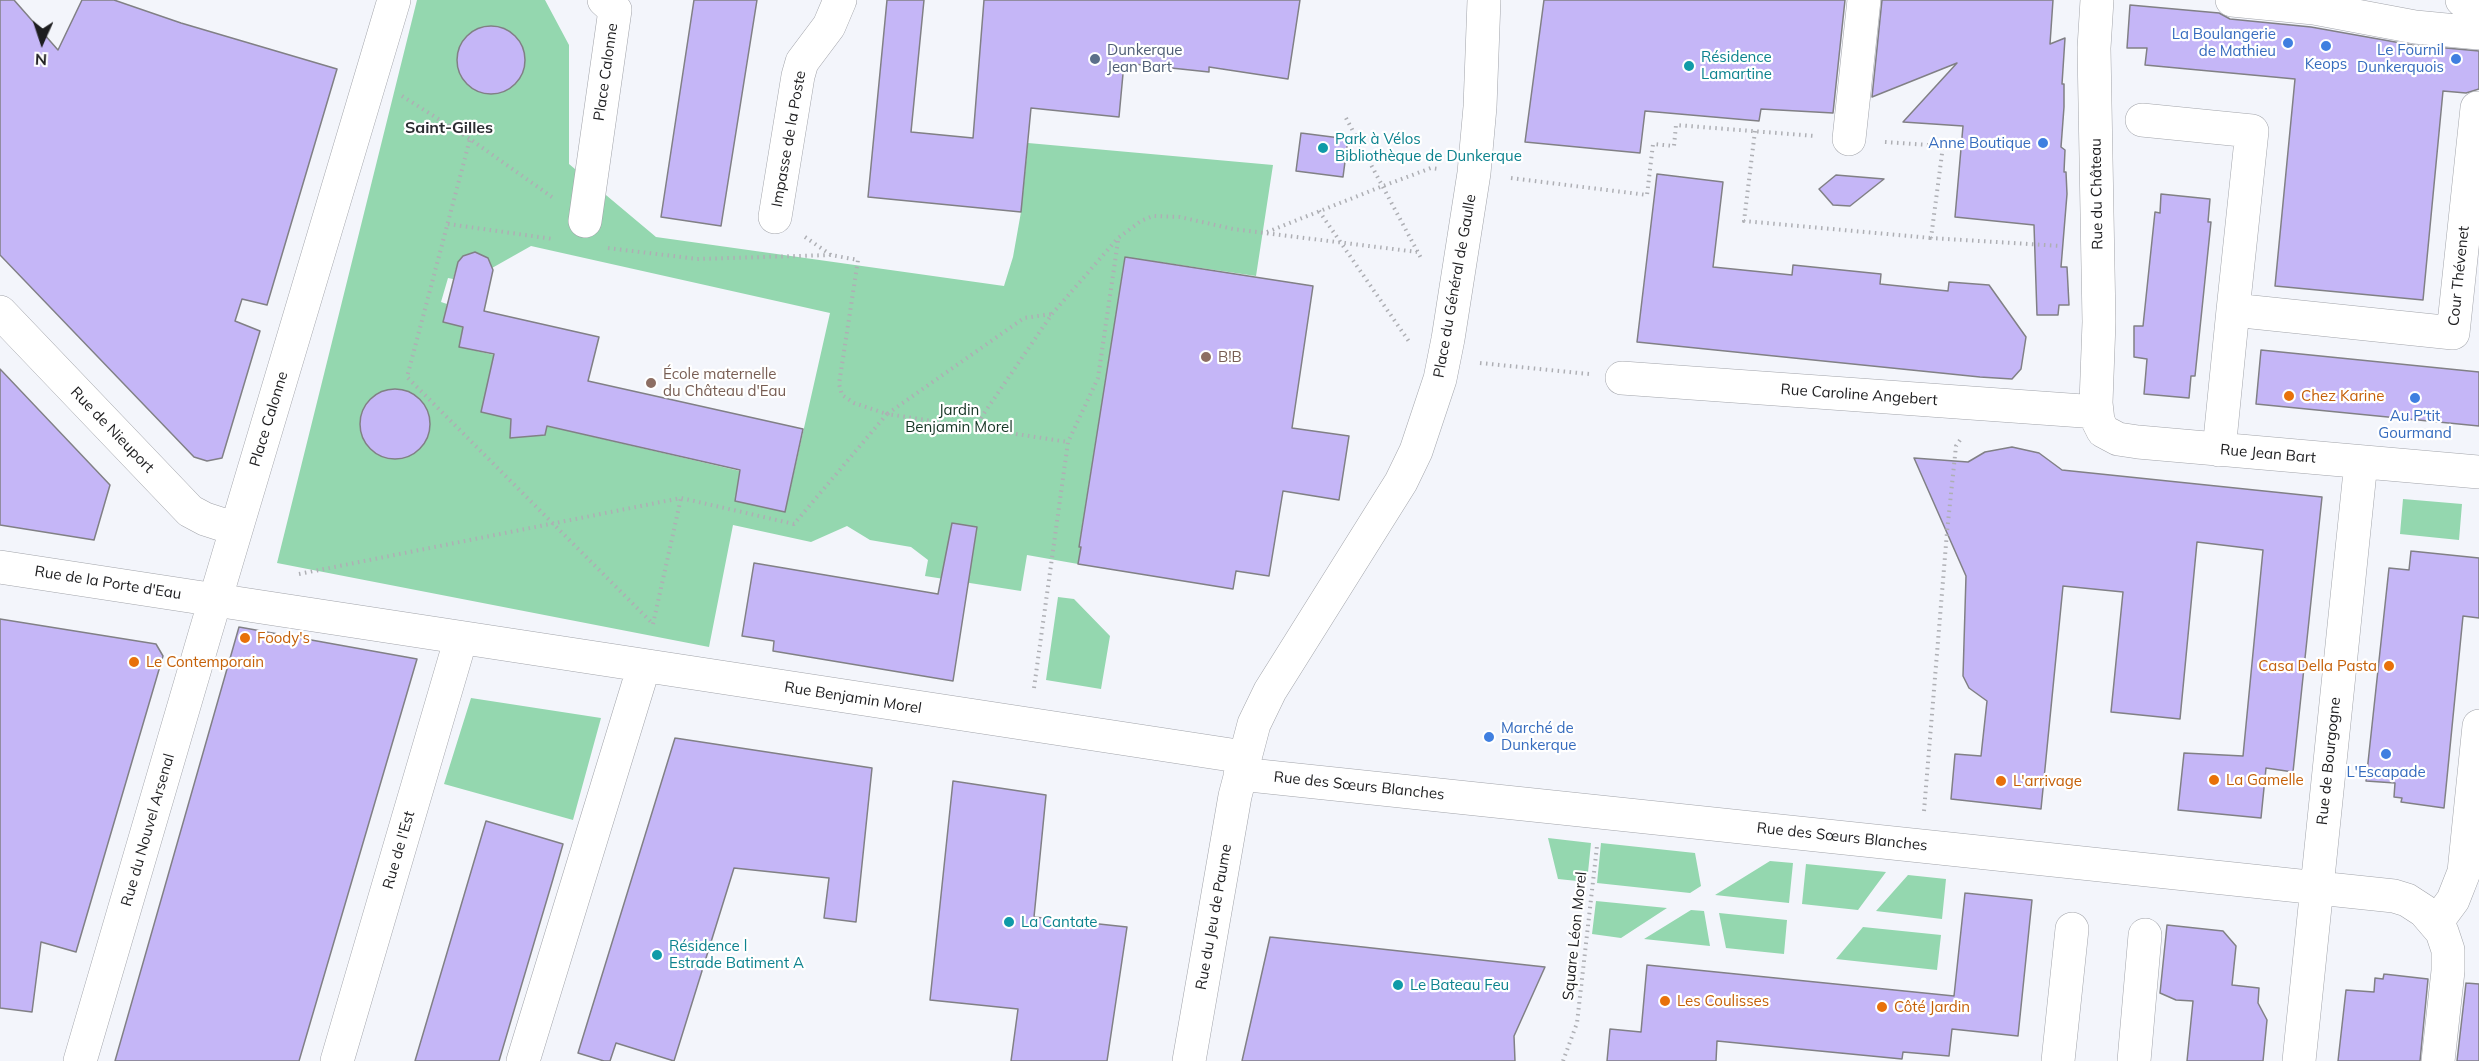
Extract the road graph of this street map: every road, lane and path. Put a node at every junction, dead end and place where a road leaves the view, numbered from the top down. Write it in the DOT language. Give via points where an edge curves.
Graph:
graph roads {
  1 [pos="394,0"];
  2 [pos="604,0"];
  3 [pos="840,0"];
  4 [pos="1484,0"];
  5 [pos="1864,0"];
  6 [pos="2097,0"];
  7 [pos="2232,0"];
  8 [pos="2462,0"];
  9 [pos="2479,2"];
  10 [pos="2479,33"];
  11 [pos="372,76"];
  12 [pos="2479,108"];
  13 [pos="1346,118"];
  14 [pos="2142,120"];
  15 [pos="1755,131"];
  16 [pos="470,139"];
  17 [pos="1849,139"];
  18 [pos="1474,173"];
  19 [pos="1383,186"];
  20 [pos="1319,211"];
  21 [pos="775,217"];
  22 [pos="585,221"];
  23 [pos="448,224"];
  24 [pos="1267,232"];
  25 [pos="1118,238"];
  26 [pos="1931,238"];
  27 [pos="560,240"];
  28 [pos="1340,243"];
  29 [pos="2098,246"];
  30 [pos="604,247"];
  31 [pos="627,250"];
  32 [pos="1418,252"];
  33 [pos="1422,261"];
  34 [pos="2233,310"];
  35 [pos="0,312"];
  36 [pos="1052,314"];
  37 [pos="1444,359"];
  38 [pos="1622,378"];
  39 [pos="2096,400"];
  40 [pos="887,414"];
  41 [pos="974,428"];
  42 [pos="1068,442"];
  43 [pos="2218,450"];
  44 [pos="1954,460"];
  45 [pos="2361,462"];
  46 [pos="2479,472"];
  47 [pos="681,498"];
  48 [pos="551,523"];
  49 [pos="236,529"];
  50 [pos="0,567"];
  51 [pos="295,575"];
  52 [pos="215,599"];
  53 [pos="653,624"];
  54 [pos="461,638"];
  55 [pos="644,666"];
  56 [pos="1028,724"];
  57 [pos="2479,726"];
  58 [pos="1242,766"];
  59 [pos="1601,812"];
  60 [pos="1921,846"];
  61 [pos="2316,887"];
  62 [pos="2436,923"];
  63 [pos="2072,929"];
  64 [pos="2145,935"];
  65 [pos="80,1061"];
  66 [pos="337,1061"];
  67 [pos="523,1061"];
  68 [pos="1189,1061"];
  69 [pos="1563,1061"];
  70 [pos="2058,1061"];
  71 [pos="2134,1061"];
  72 [pos="2299,1061"];
  73 [pos="2438,1061"];
  1 -- 11 [label="street, Place Calonne"];
  2 -- 22 [label="street, Place Calonne" via="615,10"];
  3 -- 21 [label="street, Impasse de la Poste" via="829,26 802,62"];
  4 -- 18 [label="street, Place du Général de Gaulle"];
  5 -- 17 [label="street"];
  6 -- 29 [label="street, Rue du Château" via="2094,48"];
  7 -- 10 [label="street"];
  8 -- 9 [label="street"];
  11 -- 16 [label="path"];
  11 -- 49 [label="street, Place Calonne"];
  12 -- 34 [label="street, Cour Thévenet" via="2453,333"];
  13 -- 19 [label="path"];
  14 -- 34 [label="street" via="2252,131"];
  15 -- 17 [label="path"];
  15 -- 18 [label="path" via="1676,125 1674,146 1653,144 1647,195"];
  15 -- 26 [label="path" via="1744,221"];
  16 -- 22 [label="path"];
  16 -- 23 [label="path"];
  17 -- 26 [label="path" via="1943,146"];
  18 -- 19 [label="path" via="1431,168"];
  18 -- 37 [label="street, Place du Général de Gaulle"];
  19 -- 20 [label="path"];
  19 -- 32 [label="path"];
  20 -- 24 [label="path"];
  20 -- 28 [label="path"];
  22 -- 31 [label="path"];
  23 -- 27 [label="path"];
  23 -- 48 [label="path" via="408,377"];
  24 -- 25 [label="path" via="1166,215 1141,220"];
  24 -- 28 [label="path"];
  25 -- 36 [label="path"];
  25 -- 42 [label="path" via="1098,378"];
  26 -- 29 [label="path"];
  28 -- 32 [label="path"];
  28 -- 37 [label="path" via="1418,355"];
  29 -- 39 [label="street, Rue du Château"];
  30 -- 31 [label="path"];
  31 -- 40 [label="path" via="697,258 831,255 858,260 839,384 842,395 854,403"];
  32 -- 33 [label="path"];
  34 -- 43 [label="street"];
  35 -- 49 [label="street, Rue de Nieuport" via="190,511"];
  36 -- 40 [label="path" via="1024,318"];
  36 -- 41 [label="path"];
  37 -- 38 [label="path"];
  37 -- 58 [label="street, Place du Général de Gaulle" via="1426,424 1401,483 1270,691 1254,724"];
  38 -- 39 [label="street, Rue Caroline Angebert"];
  39 -- 43 [label="street, Rue Jean Bart" via="2103,430 2118,439"];
  40 -- 41 [label="path"];
  40 -- 47 [label="path" via="794,524"];
  41 -- 42 [label="path"];
  42 -- 56 [label="path"];
  43 -- 45 [label="street, Rue Jean Bart"];
  44 -- 60 [label="path"];
  45 -- 46 [label="street, Rue Jean Bart"];
  45 -- 61 [label="street, Rue de Bourgogne"];
  47 -- 48 [label="path"];
  47 -- 53 [label="path"];
  48 -- 51 [label="path"];
  48 -- 53 [label="path"];
  49 -- 52 [label="street, Place Calonne"];
  50 -- 52 [label="street, Rue de la Porte d'Eau"];
  52 -- 54 [label="street"];
  52 -- 65 [label="street, Rue du Nouvel Arsenal"];
  53 -- 55 [label="path"];
  54 -- 55 [label="street, Rue Benjamin Morel"];
  54 -- 66 [label="street, Rue de l'Est"];
  55 -- 56 [label="street, Rue Benjamin Morel"];
  55 -- 67 [label="street"];
  56 -- 58 [label="street, Rue Benjamin Morel"];
  57 -- 62 [label="street" via="2464,872"];
  58 -- 59 [label="street, Rue des Sœurs Blanches"];
  58 -- 68 [label="street, Rue du Jeu de Paume"];
  59 -- 60 [label="street, Rue des Sœurs Blanches"];
  59 -- 69 [label="path, Square Léon Morel" via="1577,1023"];
  60 -- 61 [label="street, Rue des Sœurs Blanches"];
  61 -- 62 [label="street, Rue des Sœurs Blanches" via="2407,900"];
  61 -- 72 [label="street, Rue de Bourgogne"];
  62 -- 73 [label="street" via="2445,939 2449,959"];
  63 -- 70 [label="street"];
  64 -- 71 [label="street"];
}
